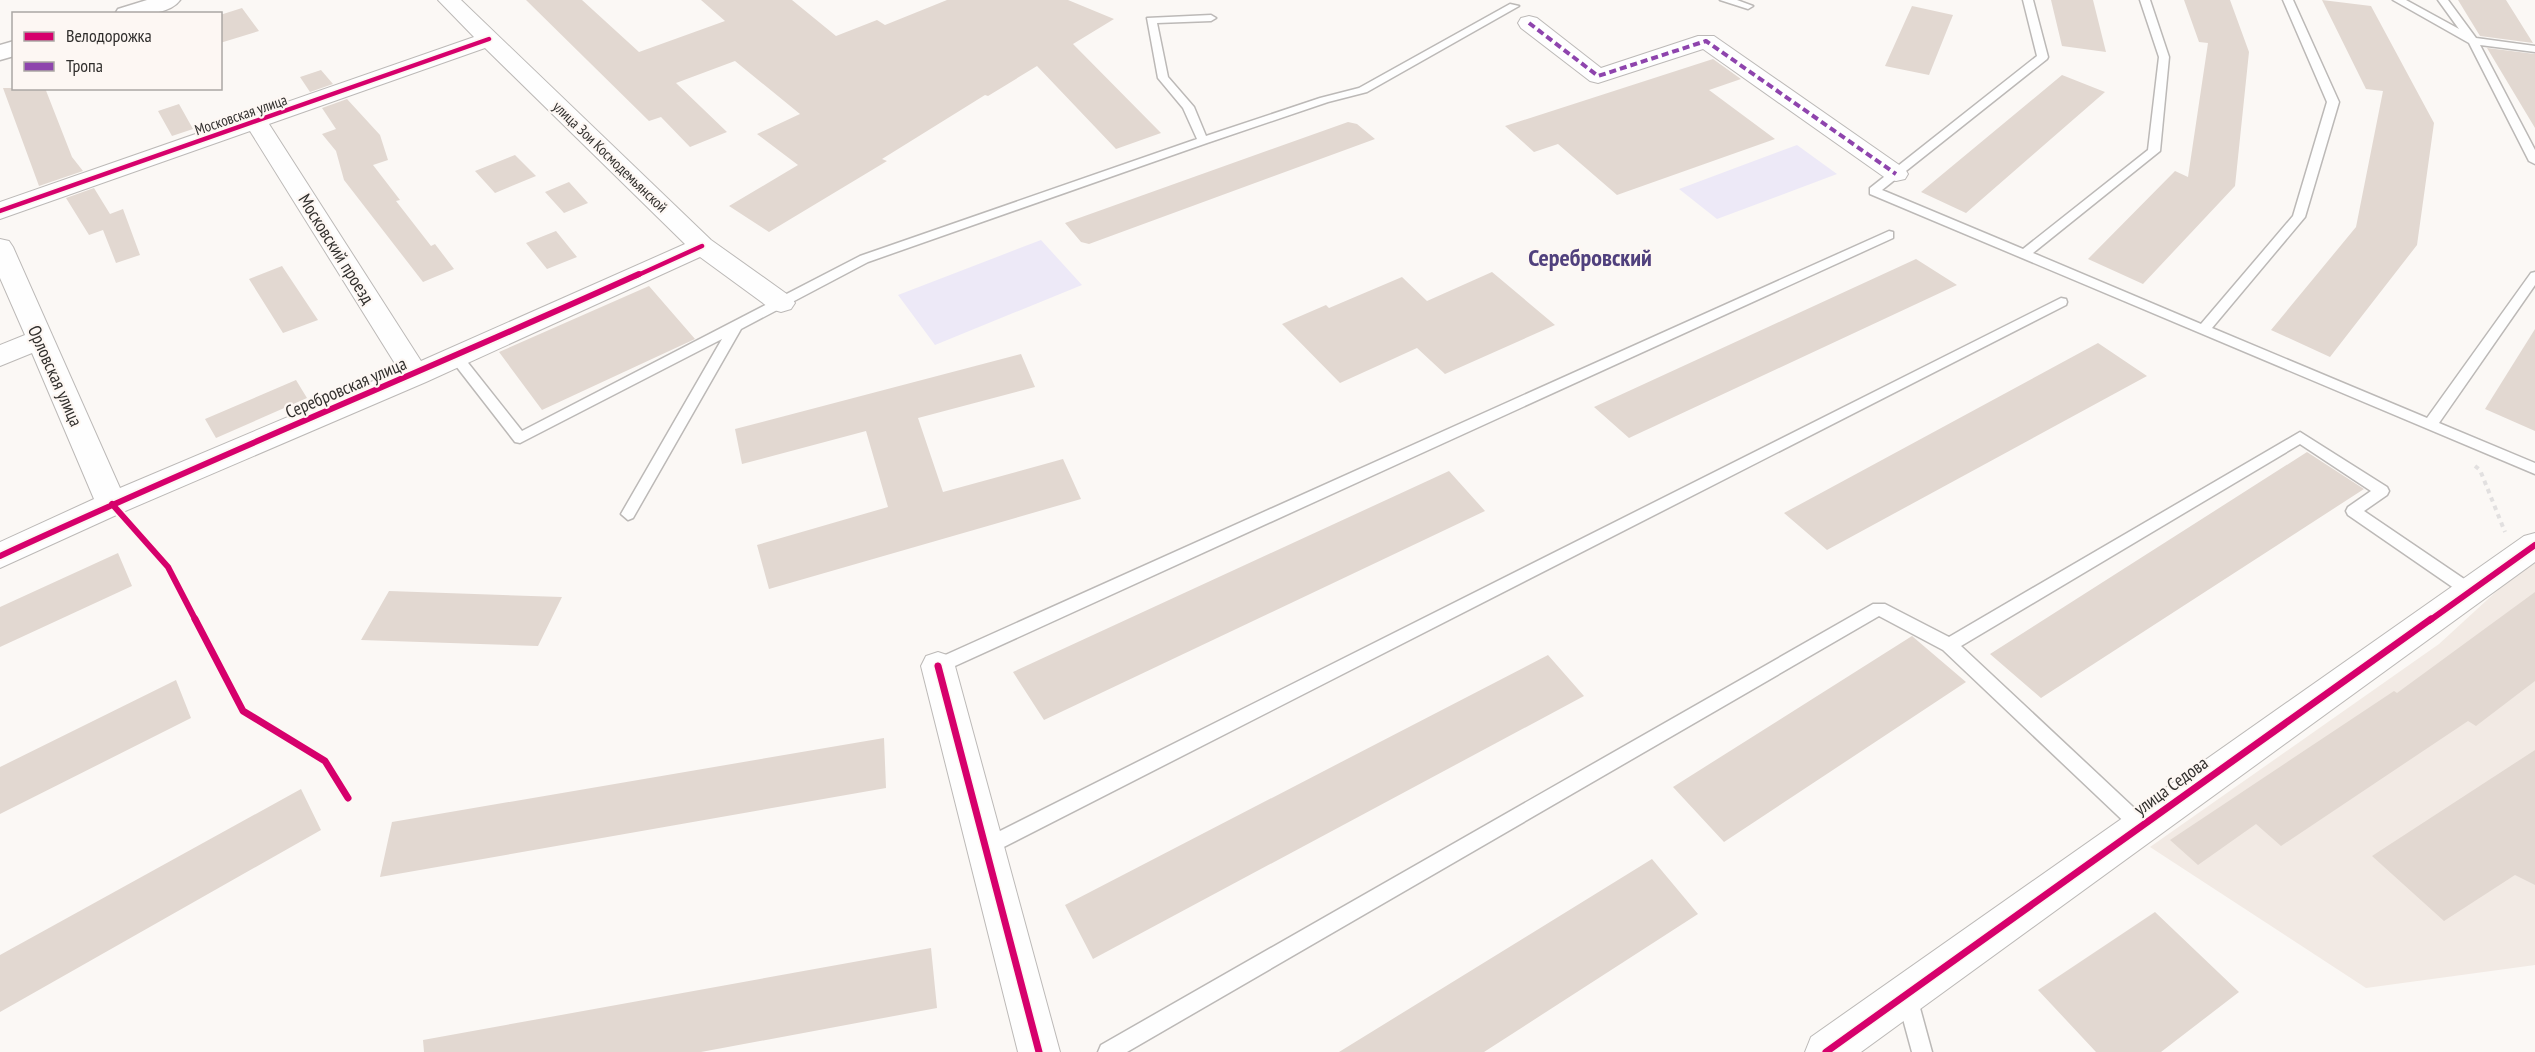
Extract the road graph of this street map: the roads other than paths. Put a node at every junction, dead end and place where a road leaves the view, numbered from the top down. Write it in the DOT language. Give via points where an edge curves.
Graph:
graph roads {
  1 [pos="170,0"];
  2 [pos="449,0"];
  3 [pos="1725,0"];
  4 [pos="2028,0"];
  5 [pos="2145,0"];
  6 [pos="2288,0"];
  7 [pos="2398,0"];
  8 [pos="2443,0"];
  9 [pos="1748,6"];
  10 [pos="1518,10"];
  11 [pos="132,12"];
  12 [pos="1211,18"];
  13 [pos="489,39"];
  14 [pos="2473,41"];
  15 [pos="2535,49"];
  16 [pos="256,122"];
  17 [pos="1203,141"];
  18 [pos="2535,161"];
  19 [pos="1896,174"];
  20 [pos="0,211"];
  21 [pos="1889,235"];
  22 [pos="702,246"];
  23 [pos="0,247"];
  24 [pos="2024,254"];
  25 [pos="2535,276"];
  26 [pos="2061,302"];
  27 [pos="781,303"];
  28 [pos="735,327"];
  29 [pos="2204,329"];
  30 [pos="39,340"];
  31 [pos="0,356"];
  32 [pos="456,357"];
  33 [pos="416,375"];
  34 [pos="2430,425"];
  35 [pos="2535,469"];
  36 [pos="112,504"];
  37 [pos="628,514"];
  38 [pos="2521,540"];
  39 [pos="0,556"];
  40 [pos="2470,591"];
  41 [pos="1949,645"];
  42 [pos="938,666"];
  43 [pos="2141,826"];
  44 [pos="986,847"];
  45 [pos="1906,994"];
  46 [pos="1040,1052"];
  47 [pos="1108,1052"];
  48 [pos="1826,1052"];
  49 [pos="1922,1052"];
  1 -- 11 [label="main road"];
  2 -- 13 [label="street, улица Зои Космодемьянской"];
  3 -- 9 [label="lane"];
  4 -- 19 [label="lane" via="2043,57"];
  5 -- 24 [label="lane" via="2164,57 2154,151"];
  6 -- 29 [label="lane" via="2333,102 2299,217"];
  7 -- 14 [label="lane"];
  8 -- 14 [label="lane"];
  10 -- 17 [label="lane" via="1363,90"];
  10 -- 19 [label="street" via="1598,76 1707,41"];
  12 -- 17 [label="lane" via="1151,20 1163,78 1188,107"];
  13 -- 16 [label="street, Московская улица"];
  13 -- 22 [label="street, улица Зои Космодемьянской"];
  14 -- 15 [label="lane"];
  14 -- 18 [label="lane"];
  16 -- 20 [label="street, Московская улица"];
  16 -- 33 [label="street, Московский проезд"];
  17 -- 27 [label="lane" via="864,259"];
  19 -- 24 [label="lane" via="1874,191"];
  21 -- 42 [label="lane"];
  22 -- 27 [label="street, улица Зои Космодемьянской"];
  22 -- 32 [label="street, Серебровская улица"];
  23 -- 30 [label="street, Орловская улица"];
  24 -- 29 [label="lane"];
  25 -- 34 [label="lane"];
  26 -- 44 [label="lane"];
  27 -- 28 [label="lane"];
  28 -- 32 [label="lane" via="520,438"];
  28 -- 37 [label="lane"];
  29 -- 34 [label="lane"];
  30 -- 31 [label="street"];
  30 -- 36 [label="street, Орловская улица"];
  32 -- 33 [label="street, Серебровская улица"];
  33 -- 36 [label="street, Серебровская улица"];
  34 -- 35 [label="lane"];
  36 -- 39 [label="street, Серебровская улица"];
  38 -- 40 [label="street, улица Седова"];
  40 -- 41 [label="lane" via="2353,511 2382,491 2300,437"];
  40 -- 43 [label="street, улица Седова"];
  41 -- 43 [label="lane"];
  41 -- 47 [label="lane" via="1879,608"];
  42 -- 44 [label="street"];
  43 -- 45 [label="street, улица Седова"];
  44 -- 46 [label="street"];
  45 -- 48 [label="street, улица Седова"];
  45 -- 49 [label="lane"];
}
